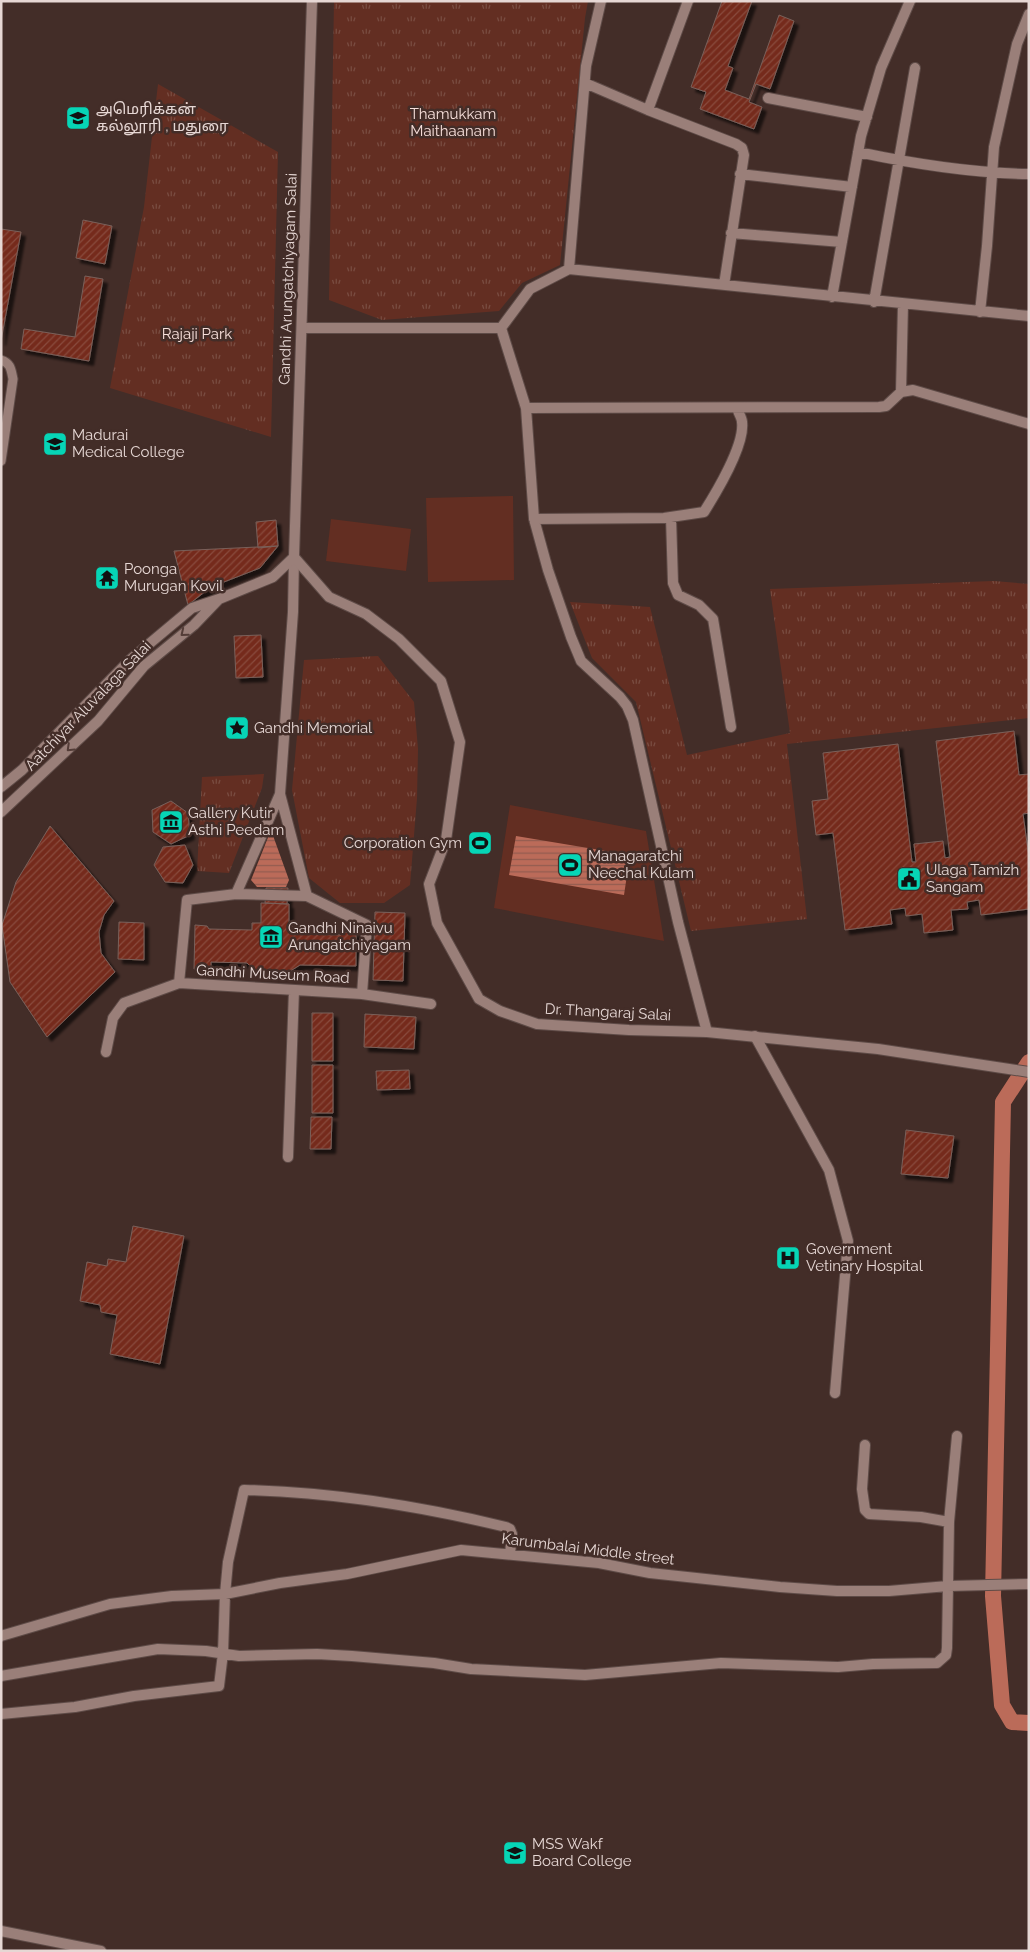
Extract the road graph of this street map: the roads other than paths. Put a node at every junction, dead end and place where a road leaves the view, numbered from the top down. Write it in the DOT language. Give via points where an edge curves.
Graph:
graph roads {
  1 [pos="312,1"];
  2 [pos="601,1"];
  3 [pos="688,1"];
  4 [pos="910,1"];
  5 [pos="1029,14"];
  6 [pos="915,68"];
  7 [pos="585,83"];
  8 [pos="768,98"];
  9 [pos="648,110"];
  10 [pos="866,117"];
  11 [pos="858,152"];
  12 [pos="899,161"];
  13 [pos="993,173"];
  14 [pos="740,174"];
  15 [pos="1029,174"];
  16 [pos="852,187"];
  17 [pos="731,233"];
  18 [pos="842,242"];
  19 [pos="569,269"];
  20 [pos="724,285"];
  21 [pos="832,297"];
  22 [pos="874,302"];
  23 [pos="903,304"];
  24 [pos="980,312"];
  25 [pos="1029,316"];
  26 [pos="302,328"];
  27 [pos="501,328"];
  28 [pos="1,360"];
  29 [pos="901,392"];
  30 [pos="526,408"];
  31 [pos="737,408"];
  32 [pos="1029,424"];
  33 [pos="1,461"];
  34 [pos="670,516"];
  35 [pos="534,519"];
  36 [pos="294,557"];
  37 [pos="218,600"];
  38 [pos="731,727"];
  39 [pos="1,787"];
  40 [pos="280,794"];
  41 [pos="1,812"];
  42 [pos="236,894"];
  43 [pos="307,896"];
  44 [pos="179,983"];
  45 [pos="294,990"];
  46 [pos="362,994"];
  47 [pos="430,1004"];
  48 [pos="707,1032"];
  49 [pos="755,1036"];
  50 [pos="106,1052"];
  51 [pos="1029,1072"];
  52 [pos="288,1157"];
  53 [pos="835,1393"];
  54 [pos="957,1436"];
  55 [pos="865,1445"];
  56 [pos="949,1522"];
  57 [pos="510,1554"];
  58 [pos="1029,1584"];
  59 [pos="948,1586"];
  60 [pos="225,1594"];
  61 [pos="1,1636"];
  62 [pos="223,1654"];
  63 [pos="1,1676"];
  64 [pos="1,1714"];
  65 [pos="1,1931"];
  66 [pos="101,1951"];
  1 -- 26 [label="street, Gandhi Arungatchiyagam Salai"];
  2 -- 7 [label="street" via="589,46"];
  3 -- 9 [label="street"];
  4 -- 10 [label="street" via="881,68"];
  5 -- 13 [label="street" via="1017,44 994,147"];
  6 -- 12 [label="street"];
  7 -- 9 [label="street"];
  7 -- 19 [label="street"];
  8 -- 10 [label="street"];
  9 -- 14 [label="street" via="742,148 744,155"];
  10 -- 11 [label="street"];
  11 -- 12 [label="street"];
  11 -- 16 [label="street"];
  12 -- 13 [label="street"];
  12 -- 22 [label="street"];
  13 -- 15 [label="street"];
  13 -- 24 [label="street"];
  14 -- 16 [label="street"];
  14 -- 17 [label="street"];
  16 -- 18 [label="street"];
  17 -- 18 [label="street"];
  17 -- 20 [label="street"];
  18 -- 21 [label="street"];
  19 -- 20 [label="street"];
  19 -- 27 [label="street" via="530,289"];
  20 -- 21 [label="street"];
  21 -- 22 [label="street"];
  22 -- 23 [label="street"];
  23 -- 24 [label="street"];
  23 -- 29 [label="street"];
  24 -- 25 [label="street"];
  26 -- 27 [label="street"];
  26 -- 36 [label="street, Gandhi Arungatchiyagam Salai"];
  27 -- 30 [label="street"];
  28 -- 33 [label="lane" via="10,367 13,379"];
  29 -- 31 [label="street" via="886,406 879,407"];
  29 -- 32 [label="street" via="913,390"];
  30 -- 31 [label="street"];
  30 -- 35 [label="street"];
  31 -- 34 [label="street" via="742,423 740,437 726,475 704,512"];
  34 -- 35 [label="street"];
  34 -- 38 [label="street" via="673,583 678,595 699,605 712,619"];
  35 -- 48 [label="street" via="548,570 581,661 620,697 633,720 678,922"];
  36 -- 37 [label="street, Aatchiyar Aluvalaga Salai" via="273,577"];
  36 -- 40 [label="street"];
  36 -- 48 [label="street, Dr. Thangaraj Salai" via="329,597 366,614 399,639 440,681 460,742 446,840 429,884 437,923 479,999 500,1011 537,1024"];
  37 -- 39 [label="street, Aatchiyar Aluvalaga Salai" via="192,608 130,660 22,770"];
  37 -- 41 [label="street, Aatchiyar Aluvalaga Salai, one-way" via="194,625 144,666 98,721"];
  40 -- 42 [label="street"];
  40 -- 43 [label="street"];
  42 -- 43 [label="street, Gandhi Museum Road"];
  42 -- 44 [label="street, Gandhi Museum Road" via="187,900"];
  43 -- 46 [label="street, Gandhi Museum Road" via="367,925"];
  44 -- 45 [label="street, Gandhi Museum Road"];
  44 -- 50 [label="street" via="124,1003 112,1018"];
  45 -- 46 [label="street, Gandhi Museum Road"];
  45 -- 52 [label="street"];
  46 -- 47 [label="street"];
  48 -- 49 [label="street, Dr. Thangaraj Salai"];
  49 -- 51 [label="street, Dr. Thangaraj Salai" via="878,1049"];
  49 -- 53 [label="street" via="829,1170 848,1241"];
  54 -- 56 [label="street"];
  55 -- 56 [label="street" via="862,1490 865,1510 869,1514"];
  56 -- 59 [label="street"];
  57 -- 59 [label="street, Karumbalai Middle street" via="780,1587 889,1591"];
  57 -- 60 [label="street, Karumbalai Middle street" via="461,1550 347,1574"];
  57 -- 60 [label="street" via="510,1529 497,1524 403,1506 321,1495 244,1490 228,1562"];
  58 -- 59 [label="street, Karumbalai Middle street"];
  59 -- 62 [label="street" via="946,1655 937,1663 838,1667 721,1663 585,1675 471,1669 352,1656"];
  60 -- 61 [label="street, Karumbalai Middle street" via="172,1596 110,1604"];
  60 -- 62 [label="street"];
  62 -- 63 [label="street" via="158,1649"];
  62 -- 64 [label="street" via="219,1686"];
  65 -- 66 [label="street"];
}
